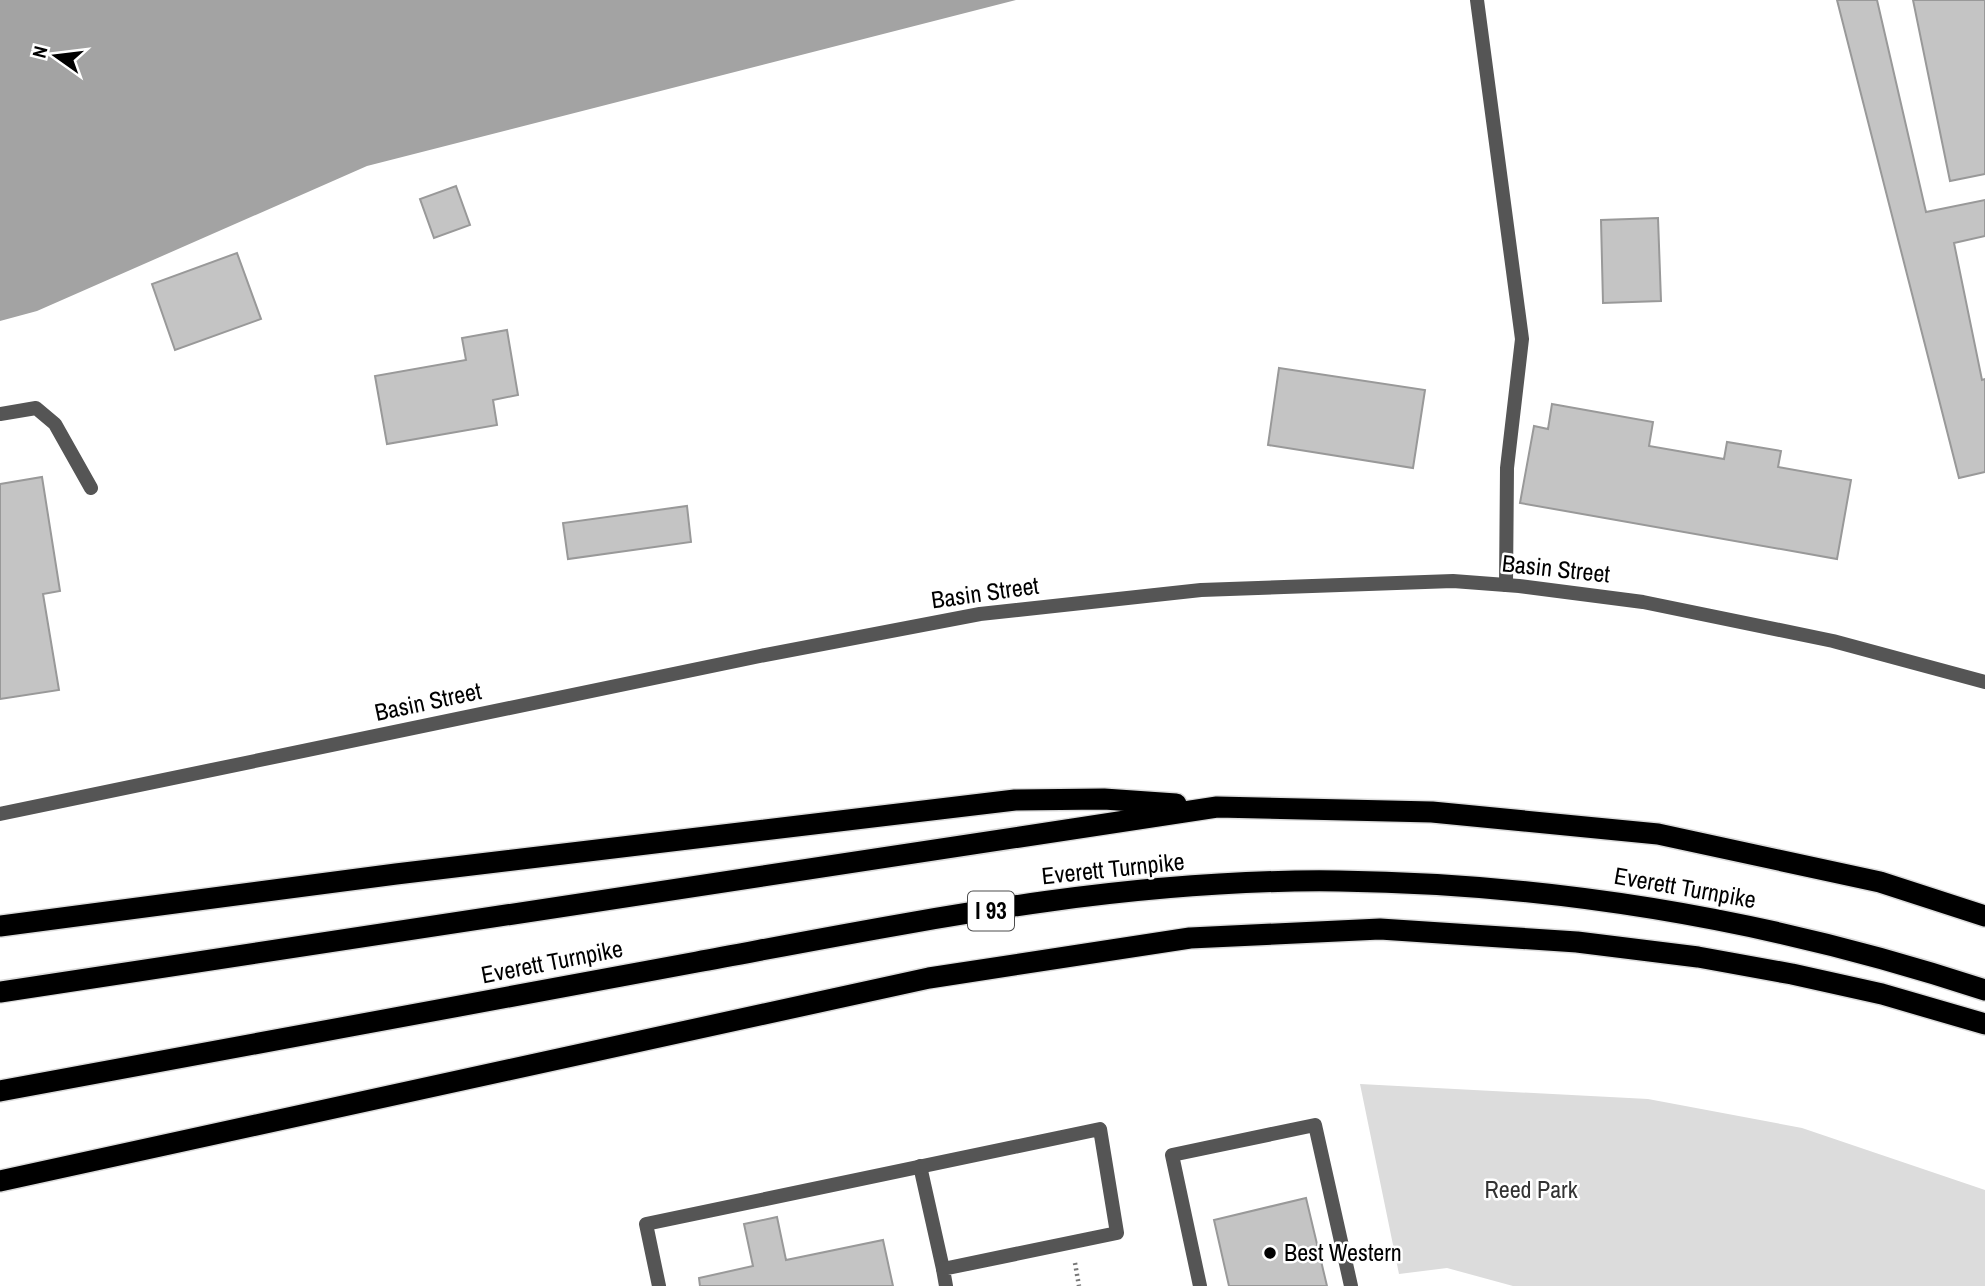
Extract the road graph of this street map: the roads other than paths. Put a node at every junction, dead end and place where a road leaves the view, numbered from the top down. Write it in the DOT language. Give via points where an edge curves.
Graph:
graph roads {
  1 [pos="1477,0"];
  2 [pos="0,414"];
  3 [pos="91,488"];
  4 [pos="1506,585"];
  5 [pos="1985,682"];
  6 [pos="1217,807"];
  7 [pos="0,814"];
  8 [pos="1985,916"];
  9 [pos="0,926"];
  10 [pos="1985,990"];
  11 [pos="0,992"];
  12 [pos="1985,1024"];
  13 [pos="0,1091"];
  14 [pos="920,1166"];
  15 [pos="0,1181"];
  16 [pos="943,1269"];
  17 [pos="659,1286"];
  18 [pos="946,1286"];
  19 [pos="1200,1286"];
  20 [pos="1352,1286"];
  1 -- 4 [label="street" via="1522,339 1507,468"];
  2 -- 3 [label="street" via="36,408 55,424"];
  4 -- 5 [label="street, Basin Street" via="1643,602 1833,641"];
  4 -- 7 [label="street, Basin Street" via="1453,581 1201,590 980,614"];
  6 -- 8 [label="highway, Everett Turnpike" via="1432,812 1658,834 1880,882"];
  6 -- 9 [label="highway" via="1104,799 1015,800"];
  6 -- 11 [label="highway, Everett Turnpike"];
  10 -- 13 [label="highway, Everett Turnpike / I 93" via="1749,924 1563,894 1336,881 1223,884 1036,904 848,934"];
  12 -- 15 [label="highway" via="1792,974 1577,942 1380,929 1190,937 929,978"];
  14 -- 16 [label="street"];
  14 -- 16 [label="street" via="1101,1129 1117,1234"];
  14 -- 17 [label="street" via="646,1224"];
  16 -- 18 [label="street"];
  19 -- 20 [label="street" via="1172,1155 1315,1125"];
}
